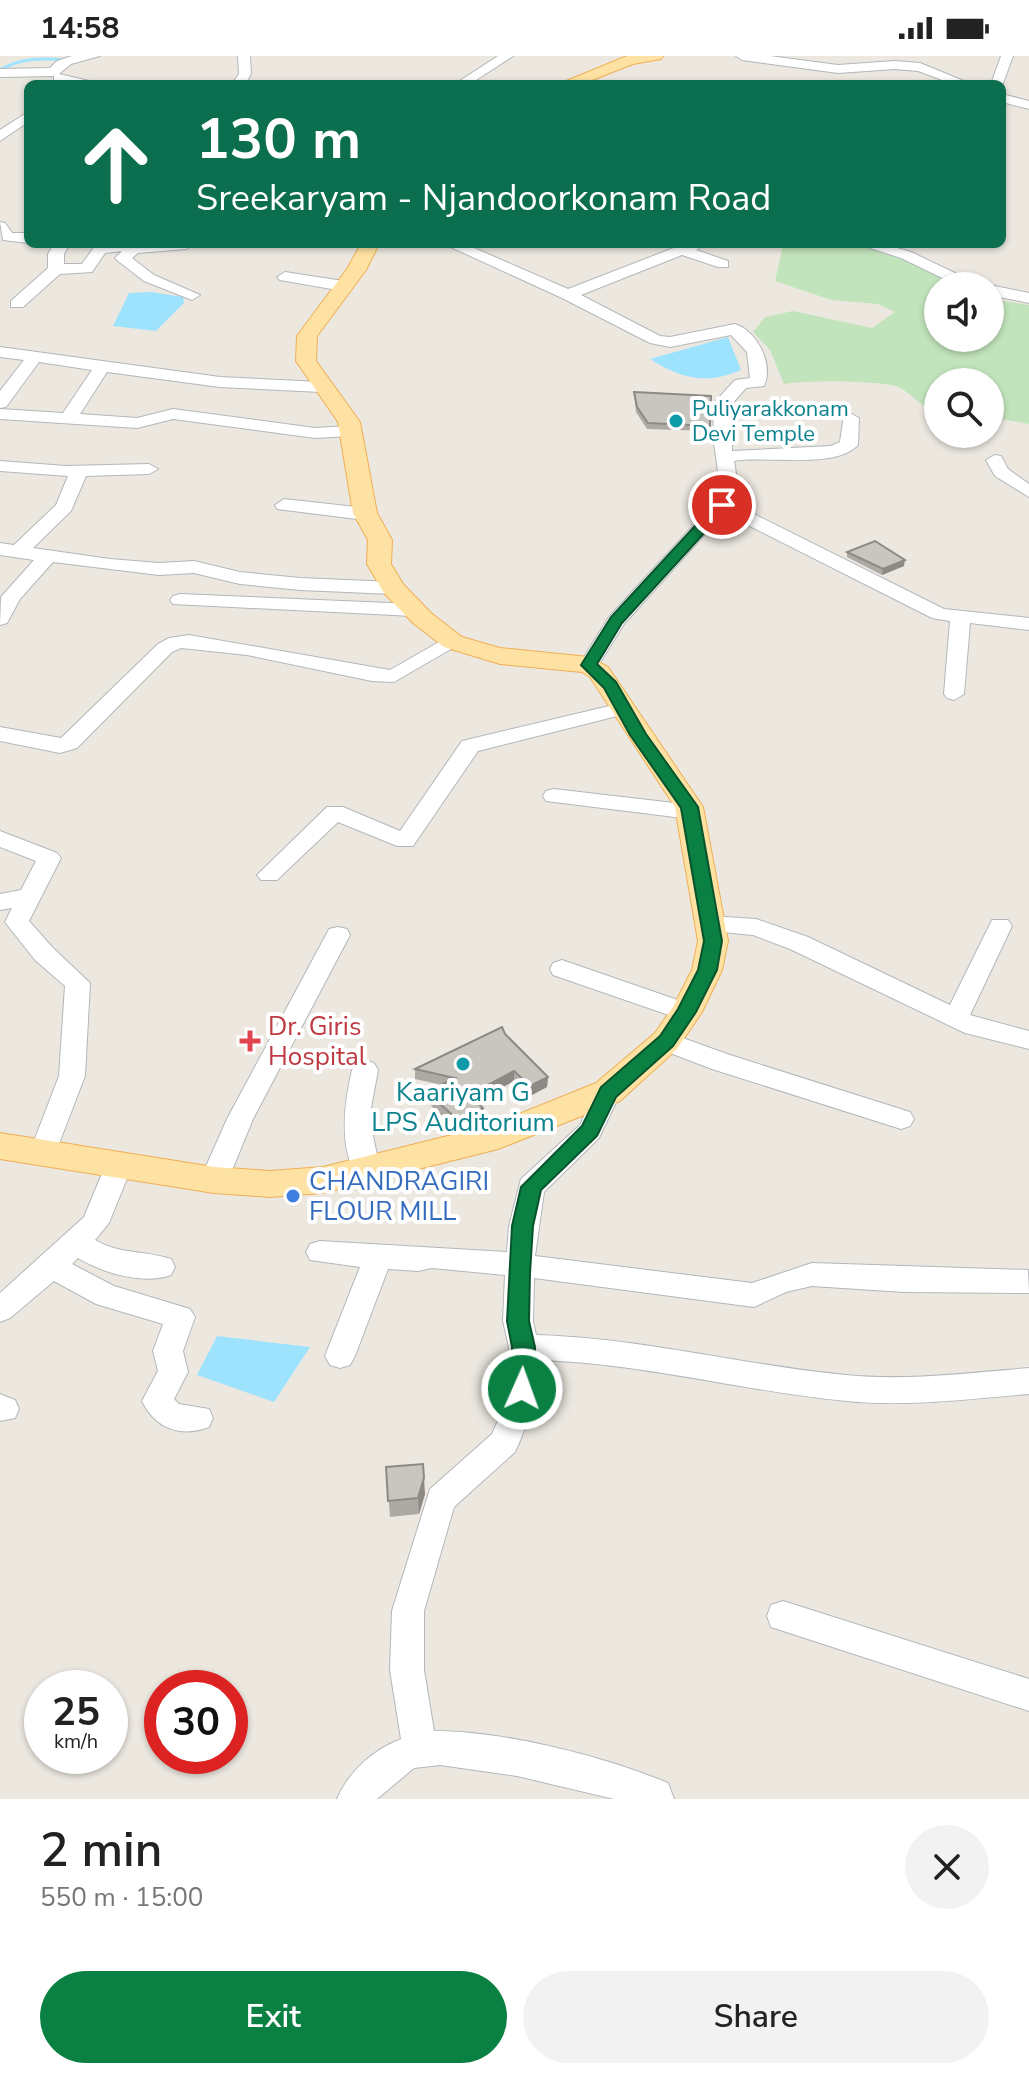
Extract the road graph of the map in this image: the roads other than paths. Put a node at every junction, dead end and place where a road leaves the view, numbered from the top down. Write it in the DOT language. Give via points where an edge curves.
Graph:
graph roads {
  1 [pos="94,56"];
  2 [pos="244,56"];
  3 [pos="507,56"];
  4 [pos="651,56"];
  5 [pos="742,56"];
  6 [pos="1007,56"];
  7 [pos="874,66"];
  8 [pos="0,73"];
  9 [pos="56,78"];
  10 [pos="241,80"];
  11 [pos="468,80"];
  12 [pos="578,80"];
  13 [pos="874,80"];
  14 [pos="954,80"];
  15 [pos="998,80"];
  16 [pos="1006,103"];
  17 [pos="1029,105"];
  18 [pos="24,120"];
  19 [pos="5,141"];
  20 [pos="0,226"];
  21 [pos="24,238"];
  22 [pos="60,248"];
  23 [pos="110,248"];
  24 [pos="129,248"];
  25 [pos="367,248"];
  26 [pos="461,248"];
  27 [pos="686,248"];
  28 [pos="691,248"];
  29 [pos="884,248"];
  30 [pos="723,264"];
  31 [pos="56,269"];
  32 [pos="937,272"];
  33 [pos="285,277"];
  34 [pos="343,286"];
  35 [pos="1004,293"];
  36 [pos="192,295"];
  37 [pos="568,295"];
  38 [pos="1029,298"];
  39 [pos="17,304"];
  40 [pos="0,352"];
  41 [pos="35,357"];
  42 [pos="102,367"];
  43 [pos="321,387"];
  44 [pos="0,403"];
  45 [pos="0,414"];
  46 [pos="850,418"];
  47 [pos="68,419"];
  48 [pos="350,431"];
  49 [pos="724,457"];
  50 [pos="995,460"];
  51 [pos="0,466"];
  52 [pos="149,469"];
  53 [pos="79,471"];
  54 [pos="1029,492"];
  55 [pos="284,505"];
  56 [pos="722,505"];
  57 [pos="365,514"];
  58 [pos="9,550"];
  59 [pos="48,556"];
  60 [pos="393,588"];
  61 [pos="180,600"];
  62 [pos="413,610"];
  63 [pos="2,611"];
  64 [pos="960,619"];
  65 [pos="1029,624"];
  66 [pos="453,642"];
  67 [pos="589,665"];
  68 [pos="954,694"];
  69 [pos="622,709"];
  70 [pos="0,734"];
  71 [pos="554,796"];
  72 [pos="691,812"];
  73 [pos="0,838"];
  74 [pos="269,875"];
  75 [pos="27,897"];
  76 [pos="0,902"];
  77 [pos="709,924"];
  78 [pos="1000,926"];
  79 [pos="338,935"];
  80 [pos="562,969"];
  81 [pos="686,1012"];
  82 [pos="956,1018"];
  83 [pos="1029,1040"];
  84 [pos="666,1041"];
  85 [pos="365,1070"];
  86 [pos="608,1092"];
  87 [pos="901,1119"];
  88 [pos="0,1146"];
  89 [pos="42,1154"];
  90 [pos="118,1166"];
  91 [pos="366,1169"];
  92 [pos="214,1180"];
  93 [pos="76,1243"];
  94 [pos="320,1252"];
  95 [pos="379,1255"];
  96 [pos="52,1266"];
  97 [pos="520,1266"];
  98 [pos="161,1267"];
  99 [pos="1028,1282"];
  100 [pos="0,1310"];
  101 [pos="524,1347"];
  102 [pos="340,1356"];
  103 [pos="1029,1381"];
  104 [pos="198,1418"];
  105 [pos="783,1616"];
  106 [pos="1029,1695"];
  107 [pos="420,1749"];
  108 [pos="659,1798"];
  109 [pos="355,1799"];
  1 -- 9 [label="street" via="58,66"];
  2 -- 10 [label="street"];
  3 -- 11 [label="street"];
  4 -- 12 [label="main road"];
  5 -- 7 [label="street" via="838,69"];
  6 -- 15 [label="street"];
  7 -- 13 [label="street"];
  7 -- 14 [label="street" via="920,67"];
  8 -- 9 [label="street"];
  16 -- 17 [label="street"];
  18 -- 19 [label="street"];
  20 -- 21 [label="street" via="8,237"];
  22 -- 31 [label="street"];
  23 -- 31 [label="street" via="100,249 90,268"];
  24 -- 36 [label="street" via="123,258 149,278"];
  25 -- 34 [label="main road"];
  26 -- 37 [label="street"];
  27 -- 37 [label="street"];
  28 -- 30 [label="street"];
  29 -- 32 [label="street"];
  31 -- 39 [label="street"];
  33 -- 34 [label="street"];
  34 -- 43 [label="main road" via="307,336 306,361"];
  35 -- 38 [label="street"];
  37 -- 49 [label="street" via="656,340 735,329 753,346 761,365 758,382 741,384 722,404"];
  40 -- 41 [label="street"];
  41 -- 42 [label="street"];
  41 -- 44 [label="street"];
  42 -- 43 [label="street" via="220,382"];
  42 -- 47 [label="street"];
  43 -- 48 [label="main road" via="349,422"];
  45 -- 47 [label="street"];
  46 -- 49 [label="street" via="849,445 832,453"];
  47 -- 48 [label="street" via="137,423 173,414 315,433"];
  48 -- 57 [label="main road"];
  49 -- 56 [label="street" via="731,480"];
  50 -- 54 [label="street" via="1001,472"];
  51 -- 53 [label="street"];
  52 -- 53 [label="street"];
  53 -- 58 [label="street" via="64,507"];
  55 -- 57 [label="street"];
  56 -- 64 [label="street" via="939,614"];
  56 -- 67 [label="street" via="616,621"];
  57 -- 60 [label="main road" via="380,540 379,564"];
  58 -- 59 [label="street"];
  59 -- 60 [label="street" via="159,569 194,567 300,584"];
  59 -- 63 [label="street"];
  60 -- 62 [label="main road"];
  61 -- 62 [label="street"];
  62 -- 66 [label="main road"];
  64 -- 65 [label="street"];
  64 -- 68 [label="street"];
  66 -- 67 [label="main road" via="500,656"];
  66 -- 70 [label="street" via="400,675 386,676 179,641 165,648 69,743 60,746"];
  67 -- 69 [label="main road" via="610,686"];
  69 -- 72 [label="main road"];
  69 -- 74 [label="street" via="470,746 405,841 335,812"];
  71 -- 72 [label="street"];
  72 -- 77 [label="main road"];
  73 -- 75 [label="street" via="49,858"];
  75 -- 76 [label="street"];
  75 -- 89 [label="street" via="17,922 78,983 72,1076"];
  77 -- 81 [label="main road" via="713,941 707,970"];
  77 -- 82 [label="street" via="756,927 799,943"];
  78 -- 82 [label="street"];
  79 -- 92 [label="street" via="240,1119"];
  80 -- 81 [label="street"];
  81 -- 84 [label="main road"];
  82 -- 83 [label="street"];
  84 -- 86 [label="main road"];
  84 -- 87 [label="street"];
  85 -- 91 [label="street" via="357,1102"];
  86 -- 91 [label="main road" via="498,1136"];
  86 -- 97 [label="street" via="590,1131 531,1187"];
  88 -- 89 [label="main road"];
  89 -- 90 [label="main road"];
  90 -- 92 [label="main road"];
  90 -- 93 [label="street" via="95,1223"];
  91 -- 92 [label="main road" via="270,1184"];
  93 -- 96 [label="street"];
  93 -- 98 [label="street" via="107,1261"];
  94 -- 95 [label="street"];
  95 -- 97 [label="street"];
  95 -- 102 [label="street"];
  96 -- 100 [label="street"];
  96 -- 104 [label="street" via="106,1296 180,1317 168,1351 173,1372 157,1401 171,1417"];
  97 -- 99 [label="street" via="754,1295 784,1279 825,1271 899,1280"];
  97 -- 101 [label="street" via="518,1321"];
  101 -- 103 [label="street" via="576,1347 846,1388 931,1390"];
  101 -- 107 [label="street" via="522,1389 504,1443 441,1499 408,1611 407,1670"];
  105 -- 106 [label="street"];
  107 -- 108 [label="street" via="464,1750 555,1765"];
  107 -- 109 [label="street" via="393,1762"];
}
